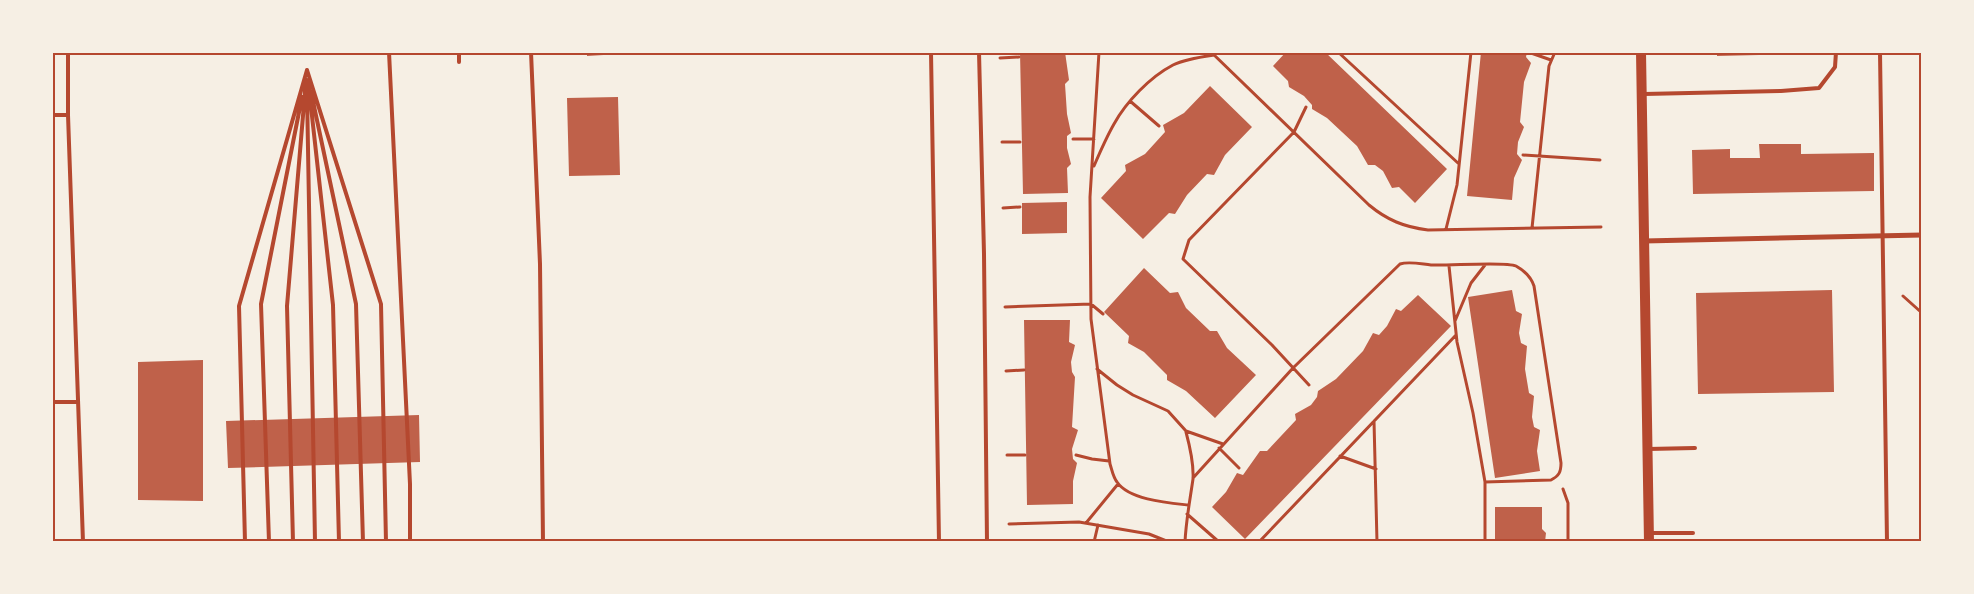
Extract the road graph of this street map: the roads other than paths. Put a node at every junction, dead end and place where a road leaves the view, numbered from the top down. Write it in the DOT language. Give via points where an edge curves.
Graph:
graph roads {
  1 [pos="68,52"];
  2 [pos="389,52"];
  3 [pos="459,52"];
  4 [pos="531,52"];
  5 [pos="931,52"];
  6 [pos="979,52"];
  7 [pos="1641,52"];
  8 [pos="1836,52"];
  9 [pos="1880,52"];
  10 [pos="459,62"];
  11 [pos="307,70"];
  12 [pos="1641,94"];
  13 [pos="52,115"];
  14 [pos="68,115"];
  15 [pos="1922,235"];
  16 [pos="1883,236"];
  17 [pos="1644,242"];
  18 [pos="52,402"];
  19 [pos="78,402"];
  20 [pos="1695,448"];
  21 [pos="1648,449"];
  22 [pos="1693,533"];
  23 [pos="1649,537"];
  24 [pos="83,542"];
  25 [pos="245,542"];
  26 [pos="269,542"];
  27 [pos="293,542"];
  28 [pos="315,542"];
  29 [pos="339,542"];
  30 [pos="363,542"];
  31 [pos="386,542"];
  32 [pos="410,542"];
  33 [pos="543,542"];
  34 [pos="939,542"];
  35 [pos="987,542"];
  36 [pos="1888,542"];
  1 -- 14 [label="lane"];
  2 -- 32 [label="lane" via="410,474"];
  3 -- 10 [label="lane"];
  4 -- 33 [label="lane" via="540,264"];
  5 -- 34 [label="lane"];
  6 -- 35 [label="lane"];
  7 -- 12 [label="main road"];
  8 -- 12 [label="lane" via="1835,67 1819,88"];
  9 -- 16 [label="lane"];
  11 -- 25 [label="lane" via="239,306"];
  11 -- 26 [label="lane" via="261,304"];
  11 -- 27 [label="lane" via="287,306"];
  11 -- 28 [label="lane"];
  11 -- 29 [label="lane" via="333,305"];
  11 -- 30 [label="lane" via="356,304"];
  11 -- 31 [label="lane" via="382,304"];
  12 -- 17 [label="main road"];
  13 -- 14 [label="lane"];
  14 -- 19 [label="lane"];
  15 -- 16 [label="street"];
  16 -- 17 [label="street"];
  16 -- 36 [label="lane"];
  17 -- 21 [label="main road"];
  18 -- 19 [label="lane"];
  19 -- 24 [label="lane"];
  20 -- 21 [label="lane"];
  21 -- 23 [label="main road"];
  22 -- 23 [label="lane"];
}
